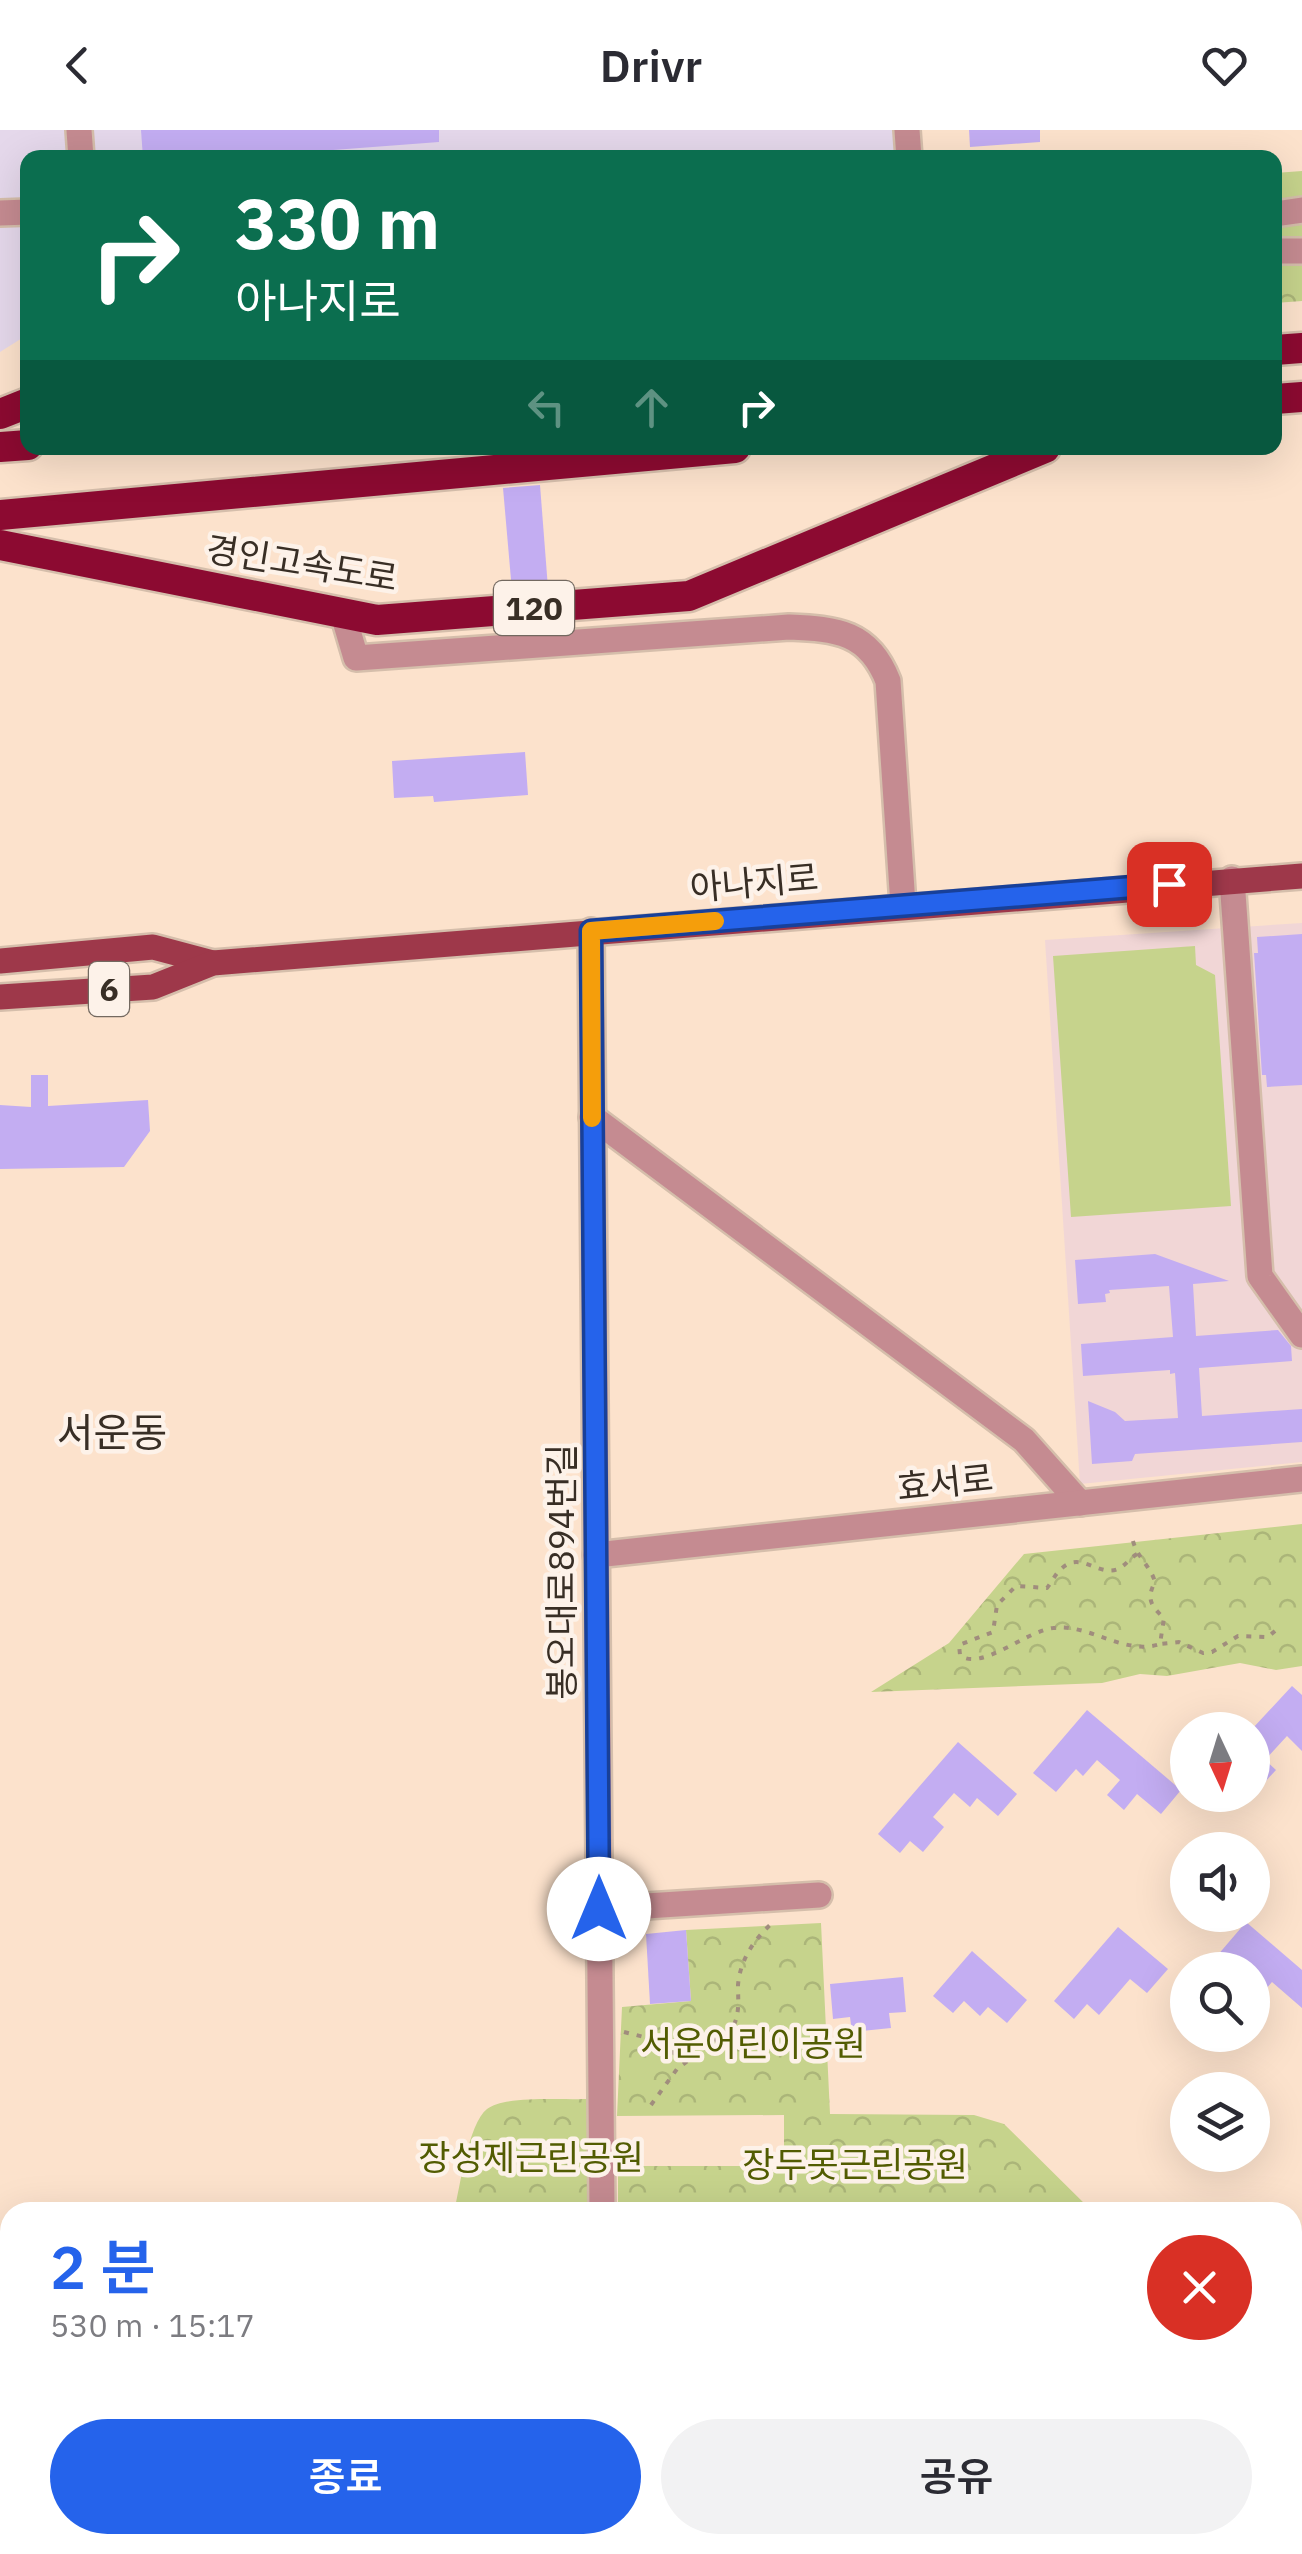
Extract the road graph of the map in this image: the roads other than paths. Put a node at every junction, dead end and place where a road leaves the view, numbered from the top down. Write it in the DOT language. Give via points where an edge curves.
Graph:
graph roads {
  1 [pos="658,455"];
  2 [pos="1028,455"];
  3 [pos="0,515"];
  4 [pos="0,545"];
  5 [pos="343,614"];
  6 [pos="1302,876"];
  7 [pos="1232,880"];
  8 [pos="903,906"];
  9 [pos="591,931"];
  10 [pos="0,961"];
  11 [pos="213,963"];
  12 [pos="0,998"];
  13 [pos="592,1117"];
  14 [pos="1302,1335"];
  15 [pos="1302,1478"];
  16 [pos="1080,1503"];
  17 [pos="596,1555"];
  18 [pos="819,1895"];
  19 [pos="599,1909"];
  20 [pos="602,2202"];
  1 -- 3 [label="highway, 경인고속도로"];
  2 -- 5 [label="highway, 경인고속도로 / 120" via="689,596 377,620"];
  4 -- 5 [label="highway, 경인고속도로 / 120"];
  5 -- 8 [label="street" via="356,658 788,628 816,628 864,642 888,681"];
  6 -- 7 [label="main road, 아나지로 / 6"];
  7 -- 8 [label="main road, 아나지로 / 6"];
  7 -- 14 [label="street" via="1260,1276"];
  8 -- 9 [label="main road, 아나지로 / 6"];
  9 -- 11 [label="main road, 아나지로 / 6"];
  9 -- 13 [label="street, 봉오대로894번길"];
  10 -- 11 [label="main road, 아나지로 / 6" via="153,948"];
  11 -- 12 [label="main road, 아나지로 / 6" via="153,986"];
  13 -- 16 [label="street" via="1024,1440"];
  13 -- 17 [label="street, 봉오대로894번길"];
  15 -- 16 [label="street, 효서로"];
  16 -- 17 [label="street, 효서로"];
  17 -- 19 [label="street, 봉오대로894번길"];
  18 -- 19 [label="street"];
  19 -- 20 [label="street, 봉오대로894번길"];
}
